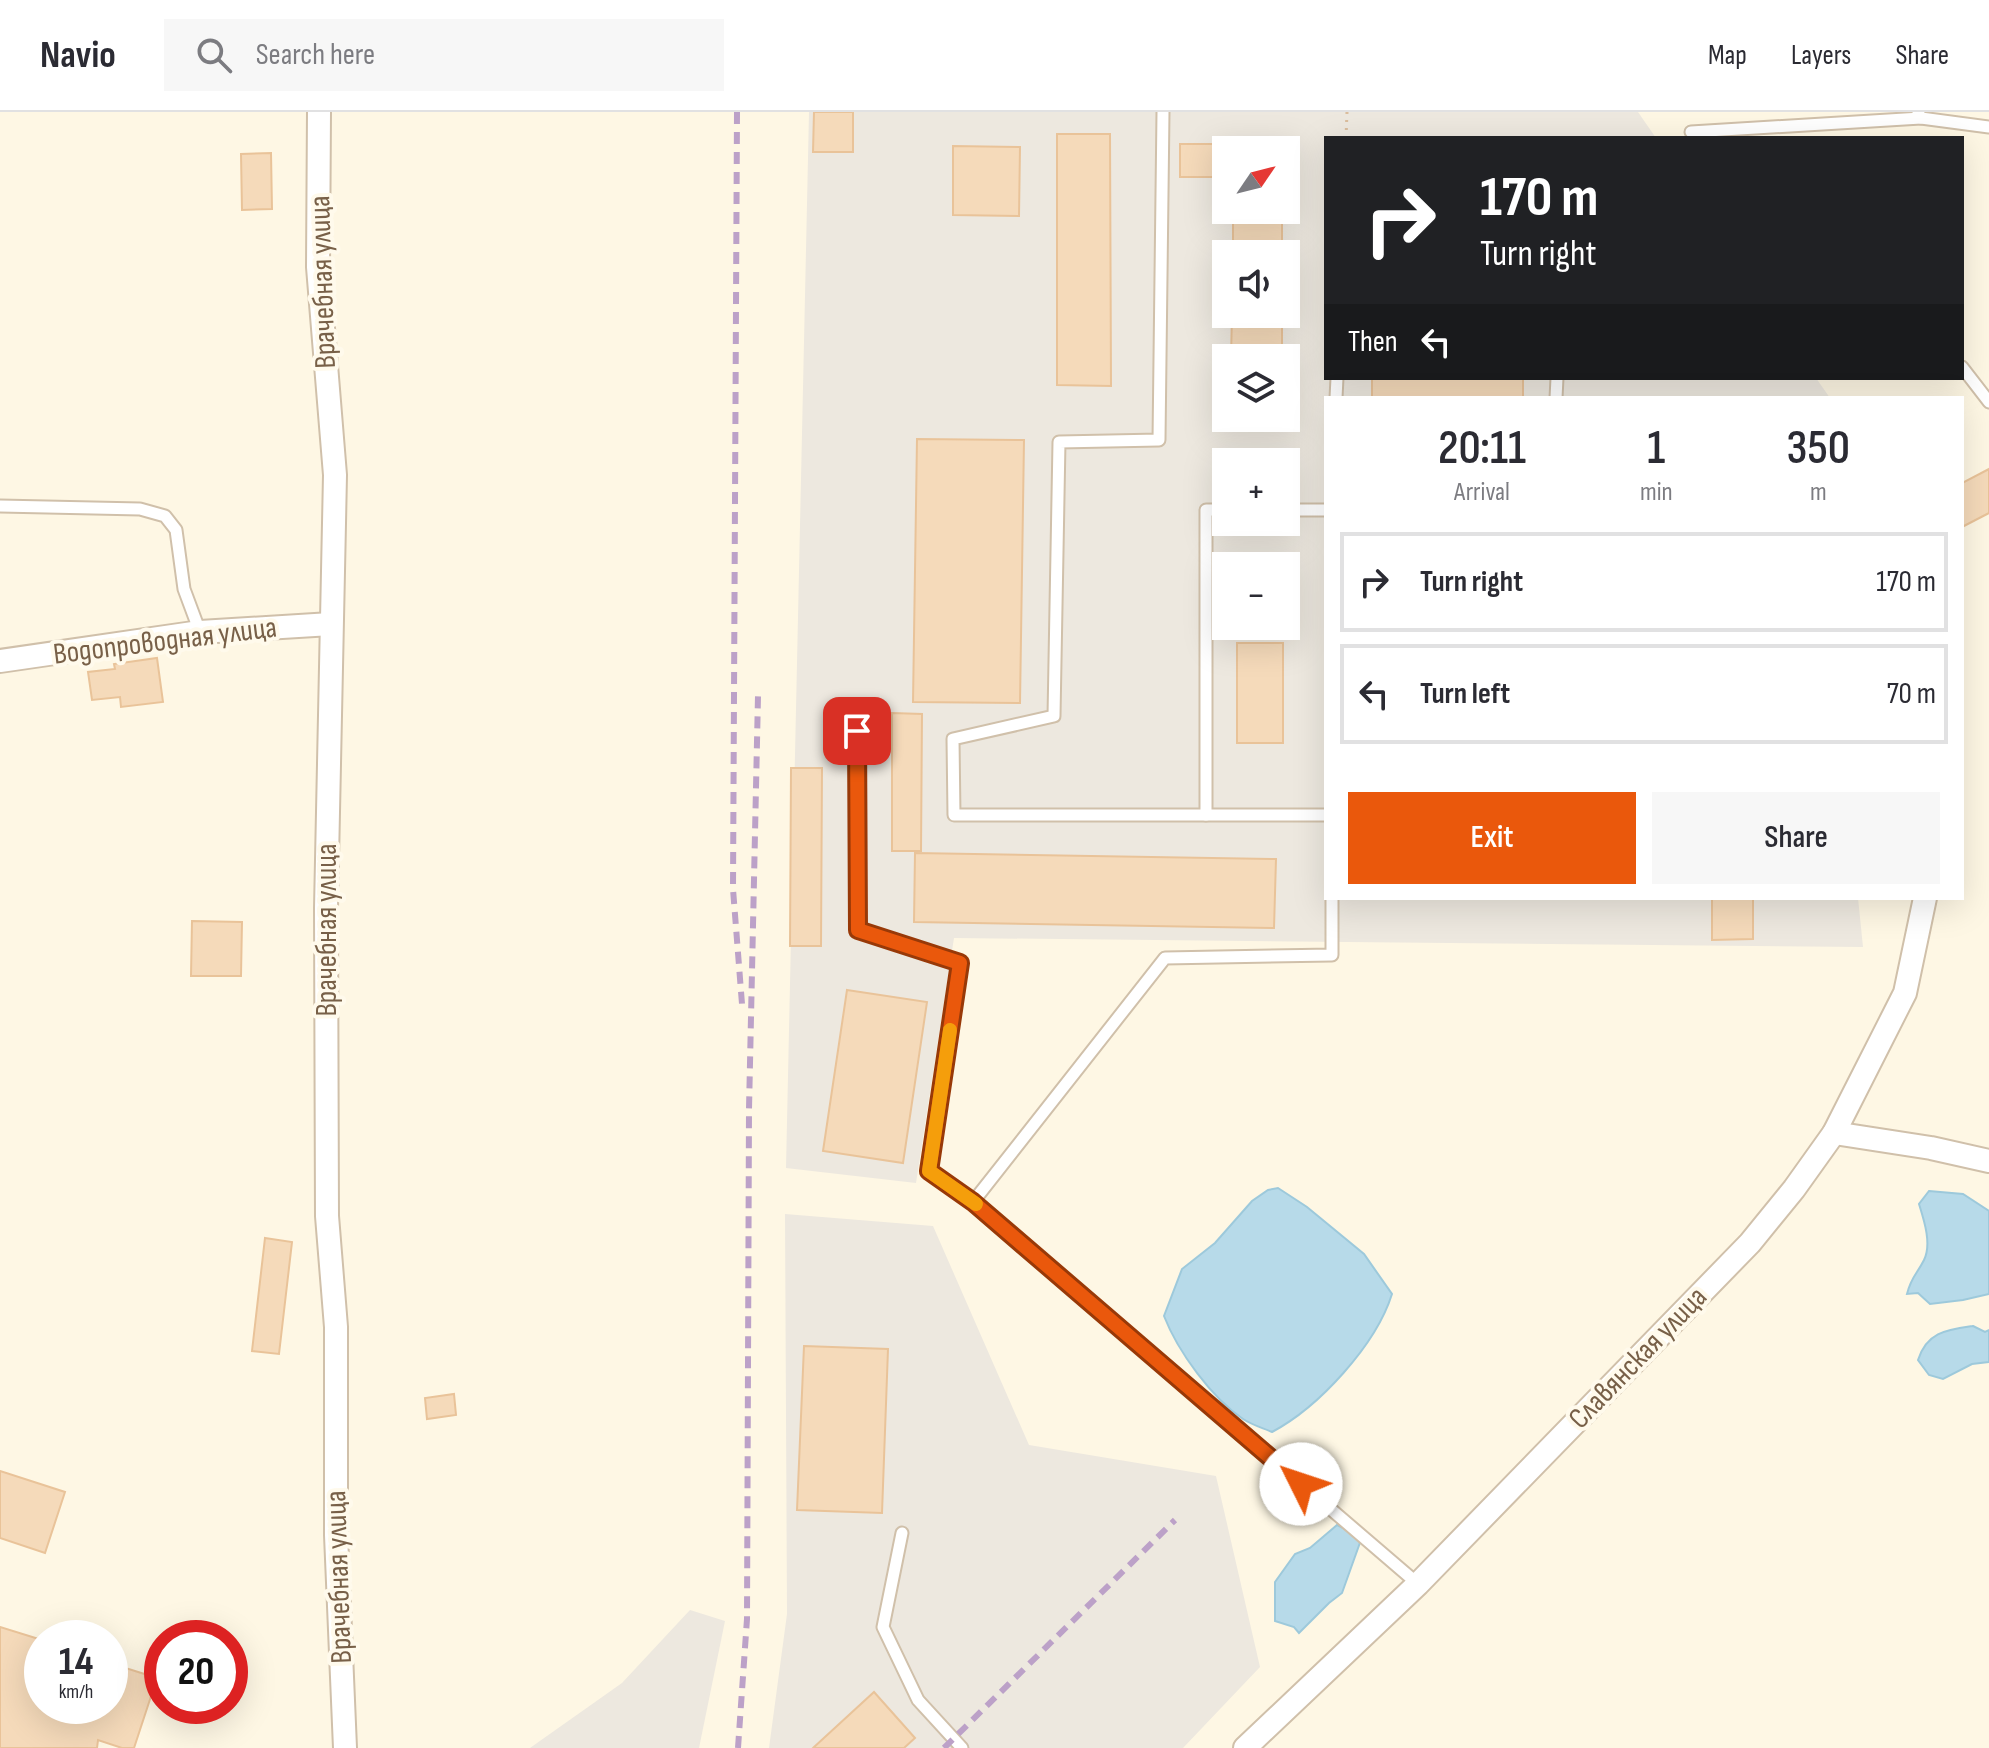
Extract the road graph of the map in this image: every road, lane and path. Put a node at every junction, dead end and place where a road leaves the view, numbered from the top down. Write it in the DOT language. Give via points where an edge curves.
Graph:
graph roads {
  1 [pos="319,112"];
  2 [pos="1163,112"];
  3 [pos="1347,112"];
  4 [pos="1920,115"];
  5 [pos="1989,127"];
  6 [pos="1691,132"];
  7 [pos="1346,136"];
  8 [pos="1964,370"];
  9 [pos="1989,402"];
  10 [pos="0,506"];
  11 [pos="1212,510"];
  12 [pos="1300,510"];
  13 [pos="1324,510"];
  14 [pos="331,624"];
  15 [pos="200,632"];
  16 [pos="0,661"];
  17 [pos="857,731"];
  18 [pos="1206,815"];
  19 [pos="1324,815"];
  20 [pos="1332,900"];
  21 [pos="1925,900"];
  22 [pos="1834,1133"];
  23 [pos="1989,1161"];
  24 [pos="973,1202"];
  25 [pos="902,1533"];
  26 [pos="1418,1584"];
  27 [pos="345,1748"];
  28 [pos="962,1748"];
  29 [pos="1245,1748"];
  1 -- 14 [label="street, Врачебная улица" via="318,267 335,475"];
  2 -- 18 [label="lane" via="1159,440 1059,442 1054,716 953,739 954,815"];
  3 -- 7 [label="path"];
  4 -- 5 [label="lane"];
  4 -- 6 [label="lane"];
  8 -- 9 [label="lane"];
  10 -- 15 [label="lane" via="140,509 165,516 176,530 184,589"];
  11 -- 18 [label="lane" via="1206,510"];
  12 -- 13 [label="lane"];
  14 -- 15 [label="street, Водопроводная улица"];
  14 -- 27 [label="street, Врачебная улица" via="327,1216 336,1327 336,1535"];
  15 -- 16 [label="street, Водопроводная улица"];
  17 -- 24 [label="lane" via="858,930 960,963 929,1171"];
  18 -- 19 [label="lane"];
  20 -- 24 [label="lane" via="1332,955 1165,958"];
  21 -- 22 [label="street, Славянская улица" via="1905,993"];
  22 -- 23 [label="street"];
  22 -- 26 [label="street, Славянская улица" via="1750,1243"];
  24 -- 26 [label="lane"];
  25 -- 28 [label="lane" via="883,1627 918,1700"];
  26 -- 29 [label="street, Славянская улица"];
}
